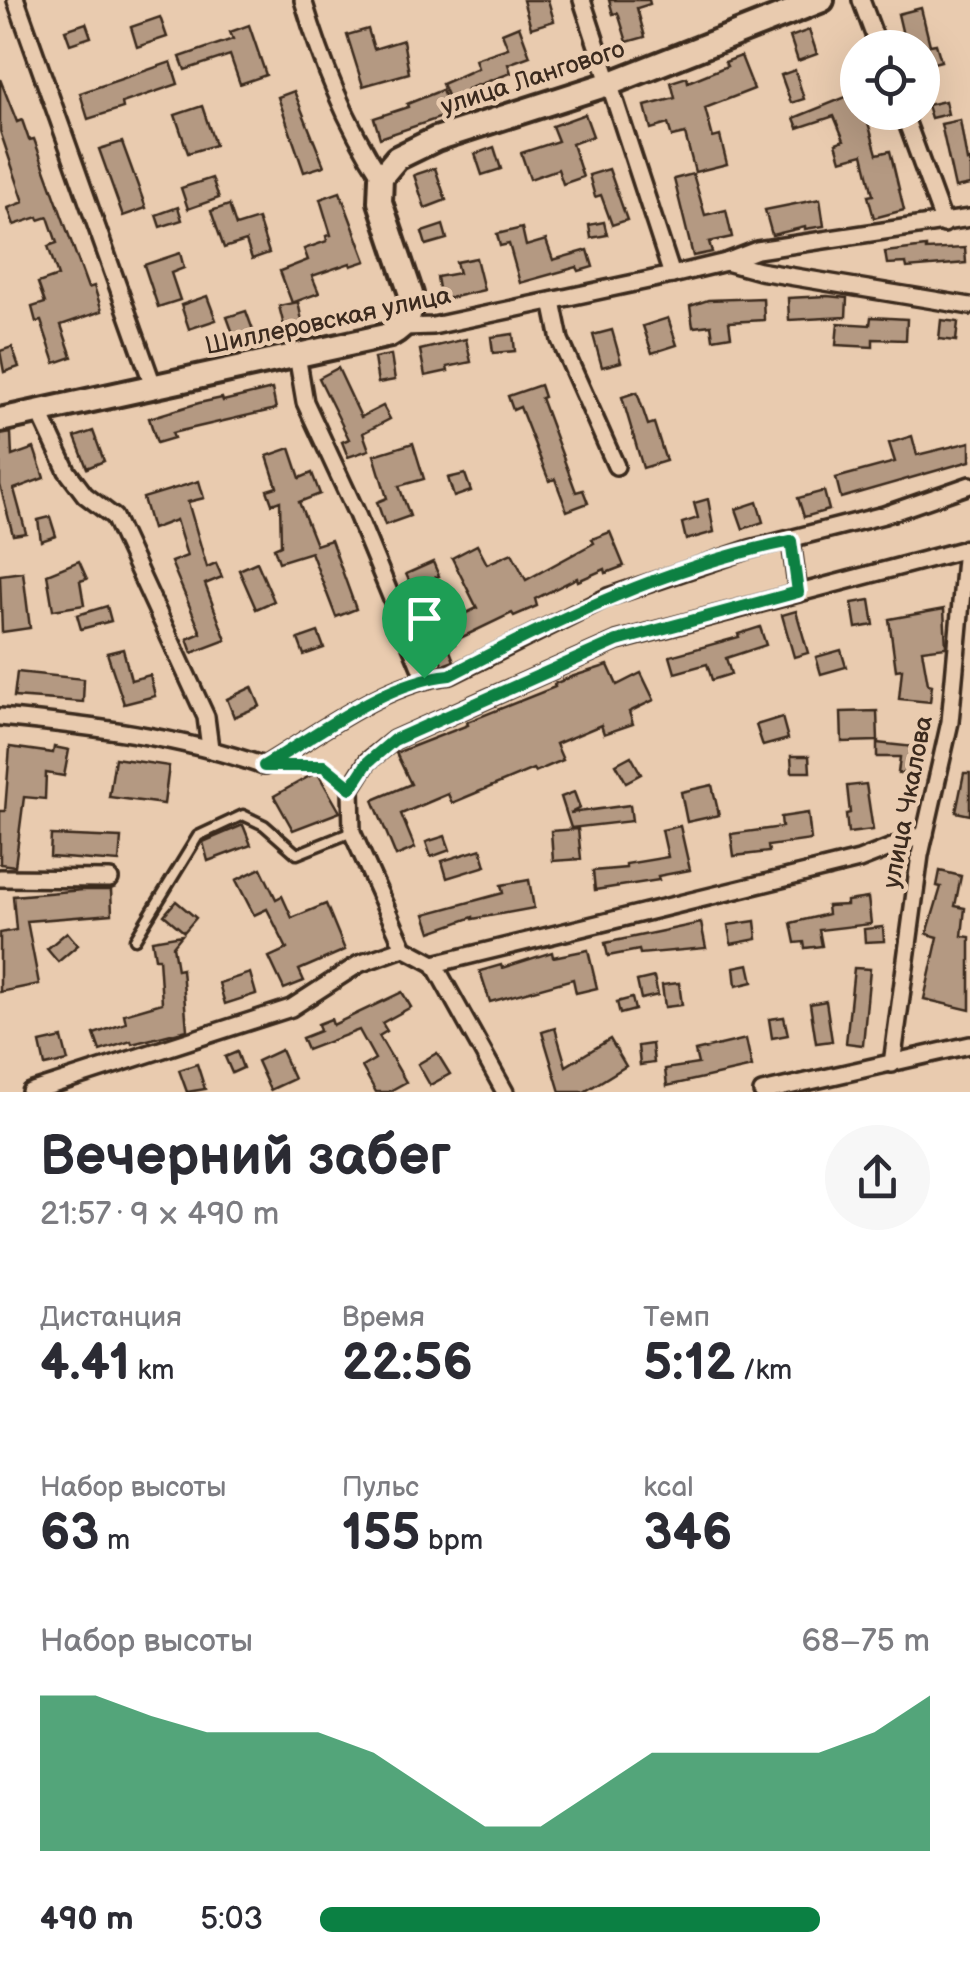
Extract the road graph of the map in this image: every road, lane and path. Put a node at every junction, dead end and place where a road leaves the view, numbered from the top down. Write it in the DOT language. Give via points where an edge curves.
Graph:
graph roads {
  1 [pos="16,0"];
  2 [pos="303,0"];
  3 [pos="582,0"];
  4 [pos="822,0"];
  5 [pos="861,0"];
  6 [pos="872,30"];
  7 [pos="611,83"];
  8 [pos="910,130"];
  9 [pos="381,177"];
  10 [pos="970,218"];
  11 [pos="944,224"];
  12 [pos="726,262"];
  13 [pos="672,275"];
  14 [pos="552,300"];
  15 [pos="970,306"];
  16 [pos="404,327"];
  17 [pos="297,355"];
  18 [pos="154,388"];
  19 [pos="39,412"];
  20 [pos="0,420"];
  21 [pos="616,466"];
  22 [pos="970,486"];
  23 [pos="791,541"];
  24 [pos="968,548"];
  25 [pos="798,592"];
  26 [pos="424,678"];
  27 [pos="0,717"];
  28 [pos="210,748"];
  29 [pos="264,766"];
  30 [pos="351,788"];
  31 [pos="352,832"];
  32 [pos="924,834"];
  33 [pos="0,878"];
  34 [pos="110,879"];
  35 [pos="135,939"];
  36 [pos="404,948"];
  37 [pos="434,964"];
  38 [pos="970,1045"];
  39 [pos="892,1064"];
  40 [pos="854,1072"];
  41 [pos="30,1092"];
  42 [pos="505,1092"];
  43 [pos="762,1092"];
  44 [pos="856,1092"];
  1 -- 18 [label="street"];
  2 -- 9 [label="street" via="354,136"];
  3 -- 7 [label="street"];
  4 -- 7 [label="street, улица Лангового"];
  5 -- 6 [label="street"];
  7 -- 9 [label="street, улица Лангового" via="436,139 396,158"];
  7 -- 13 [label="street"];
  8 -- 11 [label="street"];
  9 -- 16 [label="street" via="380,202 410,294"];
  10 -- 11 [label="street, Шиллеровская улица"];
  11 -- 12 [label="street, Шиллеровская улица" via="757,250"];
  12 -- 13 [label="street, Шиллеровская улица"];
  12 -- 15 [label="street, Шиллеровская улица"];
  13 -- 14 [label="street, Шиллеровская улица"];
  14 -- 16 [label="street, Шиллеровская улица"];
  14 -- 21 [label="street" via="560,340"];
  16 -- 17 [label="street, Шиллеровская улица"];
  17 -- 18 [label="street, Шиллеровская улица"];
  17 -- 26 [label="street" via="305,402"];
  18 -- 19 [label="street, Шиллеровская улица"];
  19 -- 20 [label="street, Шиллеровская улица"];
  19 -- 28 [label="street" via="68,472 114,518 206,717"];
  22 -- 23 [label="street"];
  23 -- 25 [label="street"];
  23 -- 26 [label="street" via="608,597 450,675"];
  24 -- 25 [label="street"];
  24 -- 32 [label="street, улица Чкалова" via="950,722"];
  25 -- 30 [label="street" via="617,641 394,740"];
  26 -- 29 [label="street"];
  27 -- 28 [label="street" via="111,728"];
  28 -- 29 [label="street"];
  29 -- 30 [label="path" via="324,766"];
  30 -- 31 [label="street"];
  31 -- 35 [label="lane" via="297,854 243,815 198,836"];
  31 -- 36 [label="street"];
  32 -- 37 [label="street" via="859,860"];
  32 -- 39 [label="street, улица Чкалова"];
  33 -- 34 [label="street"];
  36 -- 37 [label="street"];
  36 -- 41 [label="street" via="359,964 290,1008"];
  37 -- 42 [label="street"];
  38 -- 39 [label="street"];
  39 -- 40 [label="street"];
  40 -- 43 [label="street"];
  40 -- 44 [label="street"];
}
